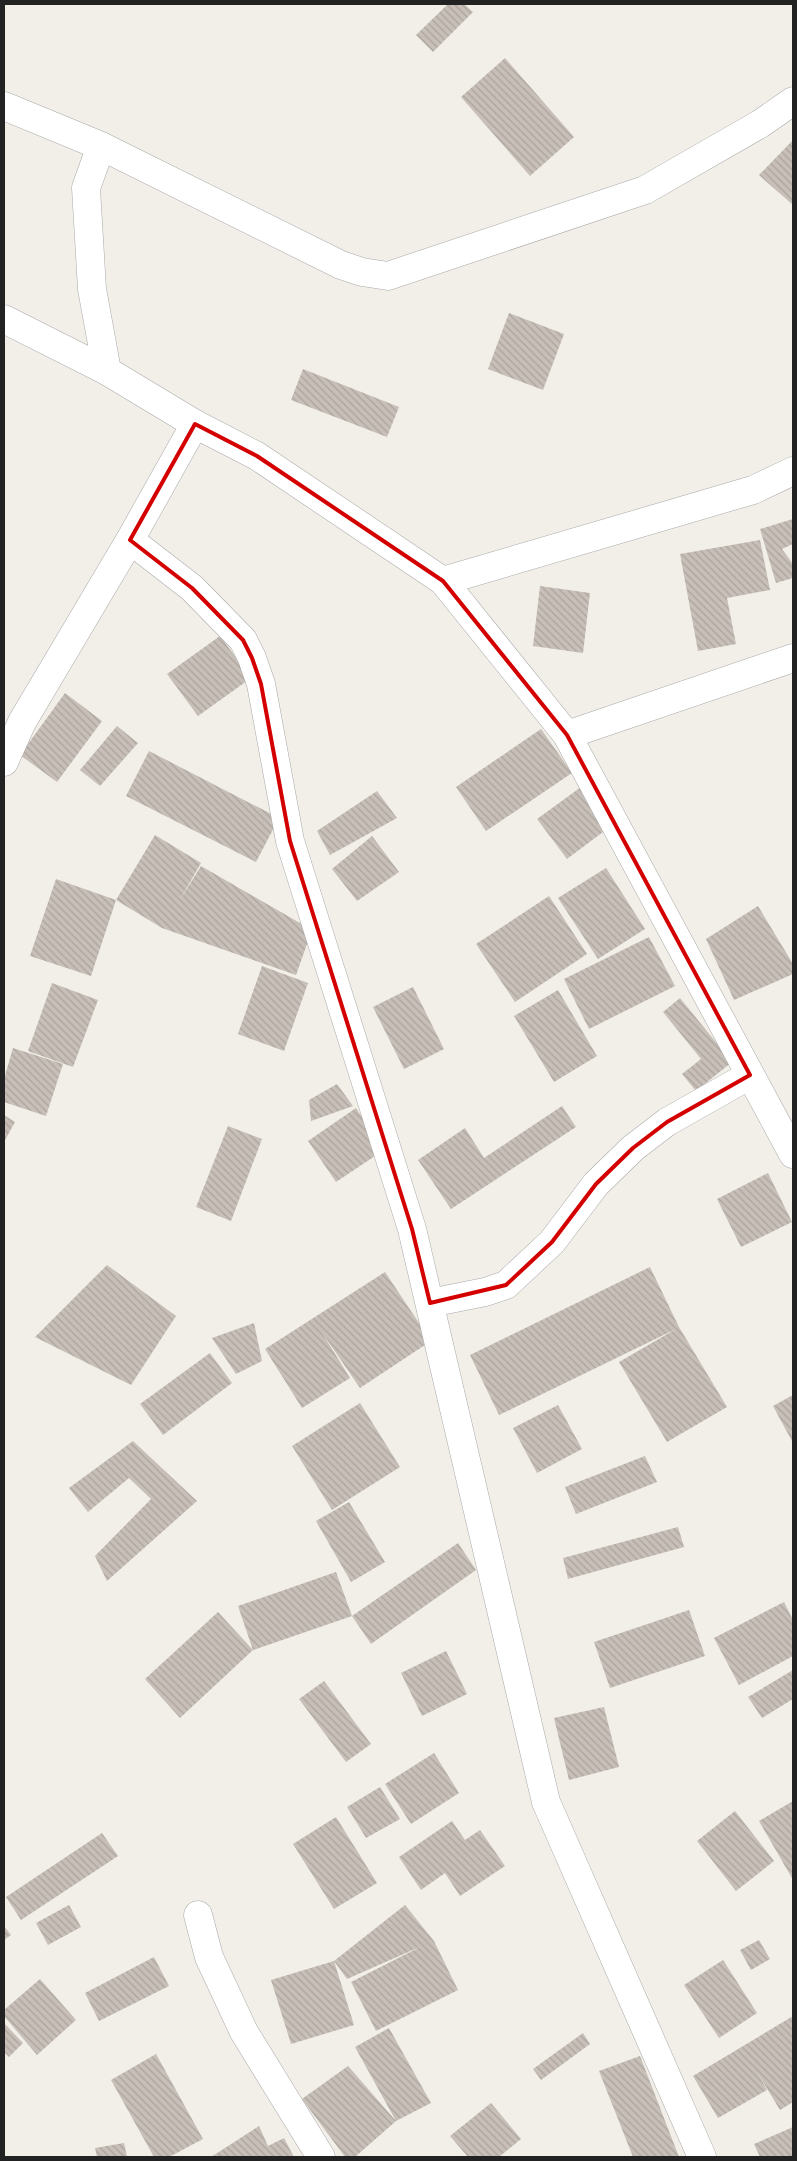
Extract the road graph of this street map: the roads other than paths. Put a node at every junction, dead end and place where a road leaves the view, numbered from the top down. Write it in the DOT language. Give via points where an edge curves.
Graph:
graph roads {
  1 [pos="793,101"];
  2 [pos="4,106"];
  3 [pos="101,146"];
  4 [pos="4,319"];
  5 [pos="107,371"];
  6 [pos="195,424"];
  7 [pos="793,471"];
  8 [pos="130,540"];
  9 [pos="443,581"];
  10 [pos="793,658"];
  11 [pos="567,735"];
  12 [pos="4,762"];
  13 [pos="750,1075"];
  14 [pos="793,1154"];
  15 [pos="430,1303"];
  16 [pos="198,1915"];
  17 [pos="320,2157"];
  18 [pos="702,2157"];
  1 -- 3 [label="street" via="760,124 645,190 388,276 341,265"];
  2 -- 3 [label="street"];
  3 -- 5 [label="street" via="86,188 92,290"];
  4 -- 5 [label="street"];
  5 -- 6 [label="street"];
  6 -- 8 [label="street"];
  6 -- 9 [label="street" via="258,456"];
  7 -- 9 [label="street" via="753,490"];
  8 -- 12 [label="street" via="22,722"];
  8 -- 15 [label="street" via="192,588 243,640 252,658 261,684 290,840 412,1229"];
  9 -- 11 [label="street"];
  10 -- 11 [label="street"];
  11 -- 13 [label="street"];
  13 -- 14 [label="street"];
  13 -- 15 [label="street" via="667,1122 633,1148 596,1184 552,1242 506,1285"];
  15 -- 18 [label="street" via="546,1802"];
  16 -- 17 [label="street" via="209,1957 244,2032"];
}
